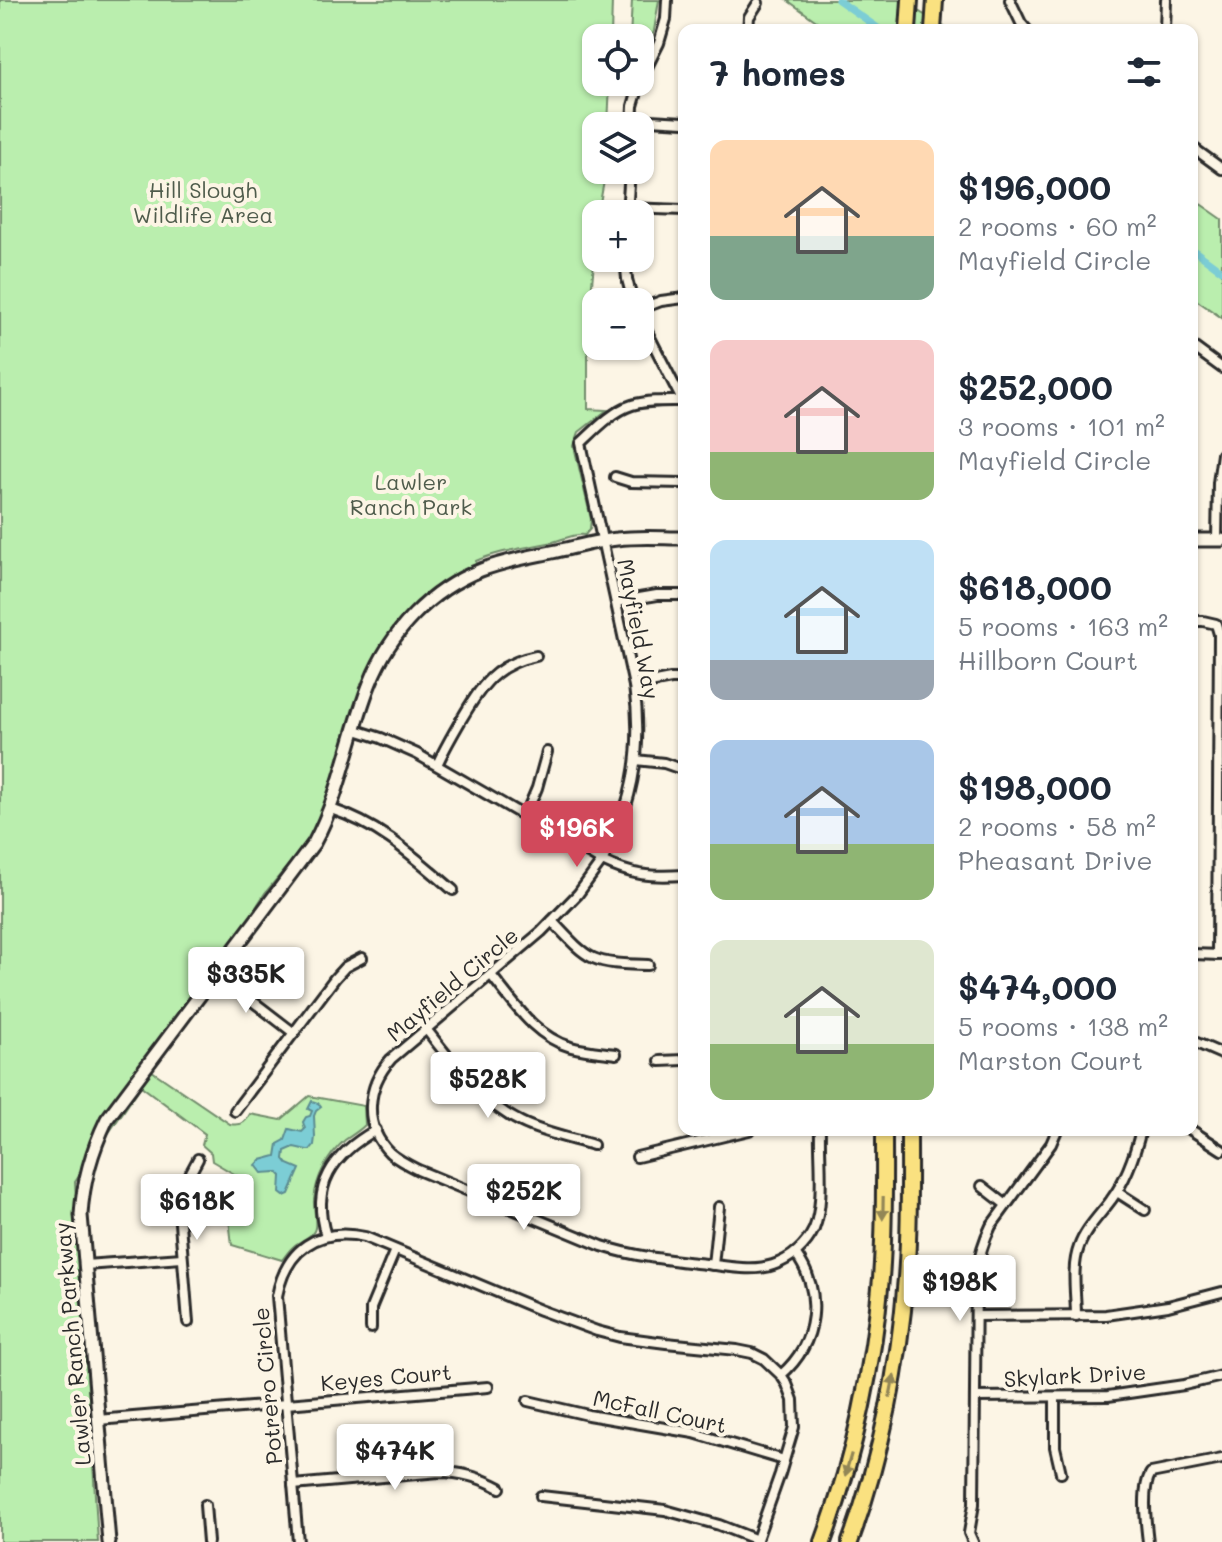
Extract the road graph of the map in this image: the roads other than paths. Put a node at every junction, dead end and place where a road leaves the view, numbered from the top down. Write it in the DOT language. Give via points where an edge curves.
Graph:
graph roads {
  1 [pos="667,0"];
  2 [pos="910,0"];
  3 [pos="935,0"];
  4 [pos="1010,0"];
  5 [pos="1166,0"];
  6 [pos="758,3"];
  7 [pos="748,24"];
  8 [pos="908,24"];
  9 [pos="933,24"];
  10 [pos="1022,24"];
  11 [pos="1165,24"];
  12 [pos="654,53"];
  13 [pos="654,122"];
  14 [pos="678,122"];
  15 [pos="1198,151"];
  16 [pos="1222,169"];
  17 [pos="678,210"];
  18 [pos="654,211"];
  19 [pos="678,299"];
  20 [pos="654,304"];
  21 [pos="654,345"];
  22 [pos="1198,350"];
  23 [pos="1222,368"];
  24 [pos="678,392"];
  25 [pos="678,402"];
  26 [pos="1222,454"];
  27 [pos="615,477"];
  28 [pos="678,483"];
  29 [pos="678,538"];
  30 [pos="1198,540"];
  31 [pos="1219,540"];
  32 [pos="603,542"];
  33 [pos="678,595"];
  34 [pos="616,602"];
  35 [pos="1198,621"];
  36 [pos="536,656"];
  37 [pos="678,679"];
  38 [pos="634,686"];
  39 [pos="356,730"];
  40 [pos="547,752"];
  41 [pos="636,760"];
  42 [pos="437,765"];
  43 [pos="678,768"];
  44 [pos="331,809"];
  45 [pos="525,816"];
  46 [pos="602,861"];
  47 [pos="678,875"];
  48 [pos="453,890"];
  49 [pos="552,921"];
  50 [pos="1198,954"];
  51 [pos="1219,955"];
  52 [pos="362,958"];
  53 [pos="648,965"];
  54 [pos="216,973"];
  55 [pos="491,975"];
  56 [pos="426,1029"];
  57 [pos="294,1033"];
  58 [pos="1198,1044"];
  59 [pos="616,1054"];
  60 [pos="1222,1054"];
  61 [pos="678,1060"];
  62 [pos="660,1061"];
  63 [pos="235,1111"];
  64 [pos="376,1130"];
  65 [pos="1198,1135"];
  66 [pos="724,1136"];
  67 [pos="820,1136"];
  68 [pos="884,1136"];
  69 [pos="909,1136"];
  70 [pos="1054,1136"];
  71 [pos="1139,1136"];
  72 [pos="593,1145"];
  73 [pos="1222,1150"];
  74 [pos="637,1157"];
  75 [pos="198,1159"];
  76 [pos="982,1186"];
  77 [pos="1117,1192"];
  78 [pos="1005,1204"];
  79 [pos="719,1207"];
  80 [pos="1145,1210"];
  81 [pos="326,1236"];
  82 [pos="395,1250"];
  83 [pos="795,1253"];
  84 [pos="182,1258"];
  85 [pos="85,1265"];
  86 [pos="713,1265"];
  87 [pos="1222,1292"];
  88 [pos="976,1316"];
  89 [pos="1076,1316"];
  90 [pos="188,1322"];
  91 [pos="371,1328"];
  92 [pos="781,1375"];
  93 [pos="1222,1376"];
  94 [pos="488,1387"];
  95 [pos="976,1397"];
  96 [pos="1055,1398"];
  97 [pos="528,1401"];
  98 [pos="287,1404"];
  99 [pos="98,1420"];
  100 [pos="1222,1459"];
  101 [pos="784,1460"];
  102 [pos="1061,1473"];
  103 [pos="293,1485"];
  104 [pos="500,1488"];
  105 [pos="541,1496"];
  106 [pos="205,1505"];
  107 [pos="756,1541"];
  108 [pos="972,1541"];
  109 [pos="109,1542"];
  110 [pos="208,1542"];
  111 [pos="298,1542"];
  112 [pos="823,1542"];
  113 [pos="850,1542"];
  114 [pos="1148,1542"];
  1 -- 12 [label="street"];
  2 -- 8 [label="highway"];
  3 -- 9 [label="highway"];
  4 -- 10 [label="street"];
  5 -- 11 [label="street"];
  6 -- 7 [label="street"];
  13 -- 14 [label="street"];
  15 -- 16 [label="street"];
  17 -- 18 [label="street"];
  19 -- 20 [label="street"];
  21 -- 24 [label="street"];
  22 -- 23 [label="street"];
  25 -- 32 [label="street, Mayfield Way" via="631,405 581,443"];
  26 -- 31 [label="street"];
  27 -- 28 [label="street"];
  29 -- 32 [label="street, Lawler Ranch Parkway"];
  30 -- 31 [label="street"];
  32 -- 34 [label="street, Mayfield Way"];
  32 -- 39 [label="street, Lawler Ranch Parkway" via="505,562 442,590 391,642 369,685"];
  33 -- 34 [label="street"];
  34 -- 38 [label="street, Mayfield Way"];
  35 -- 51 [label="street" via="1216,624 1219,634"];
  36 -- 42 [label="street" via="510,664 485,683"];
  37 -- 38 [label="street"];
  38 -- 41 [label="street, Mayfield Way"];
  39 -- 42 [label="street"];
  39 -- 44 [label="street, Lawler Ranch Parkway"];
  40 -- 45 [label="street"];
  41 -- 43 [label="street"];
  41 -- 46 [label="street, Mayfield Way" via="625,810"];
  42 -- 45 [label="street"];
  44 -- 48 [label="street" via="384,832"];
  44 -- 54 [label="street, Lawler Ranch Parkway" via="314,843"];
  45 -- 46 [label="street"];
  46 -- 47 [label="street" via="645,876"];
  46 -- 49 [label="street, Mayfield Circle"];
  49 -- 53 [label="street" via="586,956 615,965"];
  49 -- 55 [label="street, Mayfield Circle"];
  50 -- 51 [label="street"];
  52 -- 57 [label="street" via="345,967"];
  54 -- 57 [label="street"];
  54 -- 85 [label="street, Lawler Ranch Parkway" via="116,1105 99,1136 82,1197"];
  55 -- 56 [label="street, Mayfield Circle"];
  55 -- 59 [label="street" via="549,1038"];
  56 -- 64 [label="street, Mayfield Circle" via="376,1080 371,1105"];
  56 -- 72 [label="street" via="475,1088 502,1111 533,1127"];
  57 -- 63 [label="street"];
  58 -- 60 [label="street"];
  61 -- 62 [label="street"];
  64 -- 81 [label="street" via="350,1146 330,1170 322,1198"];
  64 -- 86 [label="street" via="390,1152 418,1170 582,1238 638,1256"];
  65 -- 73 [label="street"];
  66 -- 74 [label="street"];
  67 -- 83 [label="street" via="817,1220"];
  68 -- 112 [label="highway, one-way" via="881,1275 873,1348 859,1425"];
  113 -- 69 [label="highway, one-way" via="883,1430 898,1350 909,1233"];
  70 -- 78 [label="street"];
  71 -- 77 [label="street"];
  75 -- 84 [label="street" via="180,1201"];
  76 -- 78 [label="street"];
  77 -- 80 [label="street"];
  77 -- 89 [label="street" via="1079,1247"];
  78 -- 88 [label="street" via="979,1256"];
  79 -- 86 [label="street"];
  81 -- 82 [label="street" via="365,1237"];
  81 -- 98 [label="street, Potrero Circle" via="295,1255 280,1282"];
  82 -- 91 [label="street" via="371,1308"];
  82 -- 92 [label="street" via="576,1324 620,1337 752,1353"];
  83 -- 86 [label="street" via="760,1268"];
  83 -- 92 [label="street" via="808,1275 813,1318 806,1345"];
  84 -- 85 [label="street"];
  84 -- 90 [label="street"];
  85 -- 99 [label="street, Lawler Ranch Parkway"];
  87 -- 89 [label="street" via="1145,1310"];
  88 -- 89 [label="street"];
  88 -- 95 [label="street"];
  92 -- 101 [label="street" via="794,1413"];
  93 -- 96 [label="street, Skylark Drive" via="1132,1394"];
  94 -- 98 [label="street, Keyes Court"];
  95 -- 96 [label="street, Skylark Drive"];
  95 -- 108 [label="street"];
  96 -- 102 [label="street"];
  97 -- 101 [label="street, McFall Court" via="694,1433"];
  98 -- 99 [label="street, Keyes Court"];
  98 -- 103 [label="street, Potrero Circle"];
  99 -- 109 [label="street, Lawler Ranch Parkway"];
  100 -- 114 [label="street" via="1151,1473 1146,1480"];
  101 -- 107 [label="street"];
  103 -- 104 [label="street" via="455,1472"];
  103 -- 111 [label="street, Potrero Circle"];
  105 -- 107 [label="street" via="665,1510"];
  106 -- 110 [label="street"];
}
